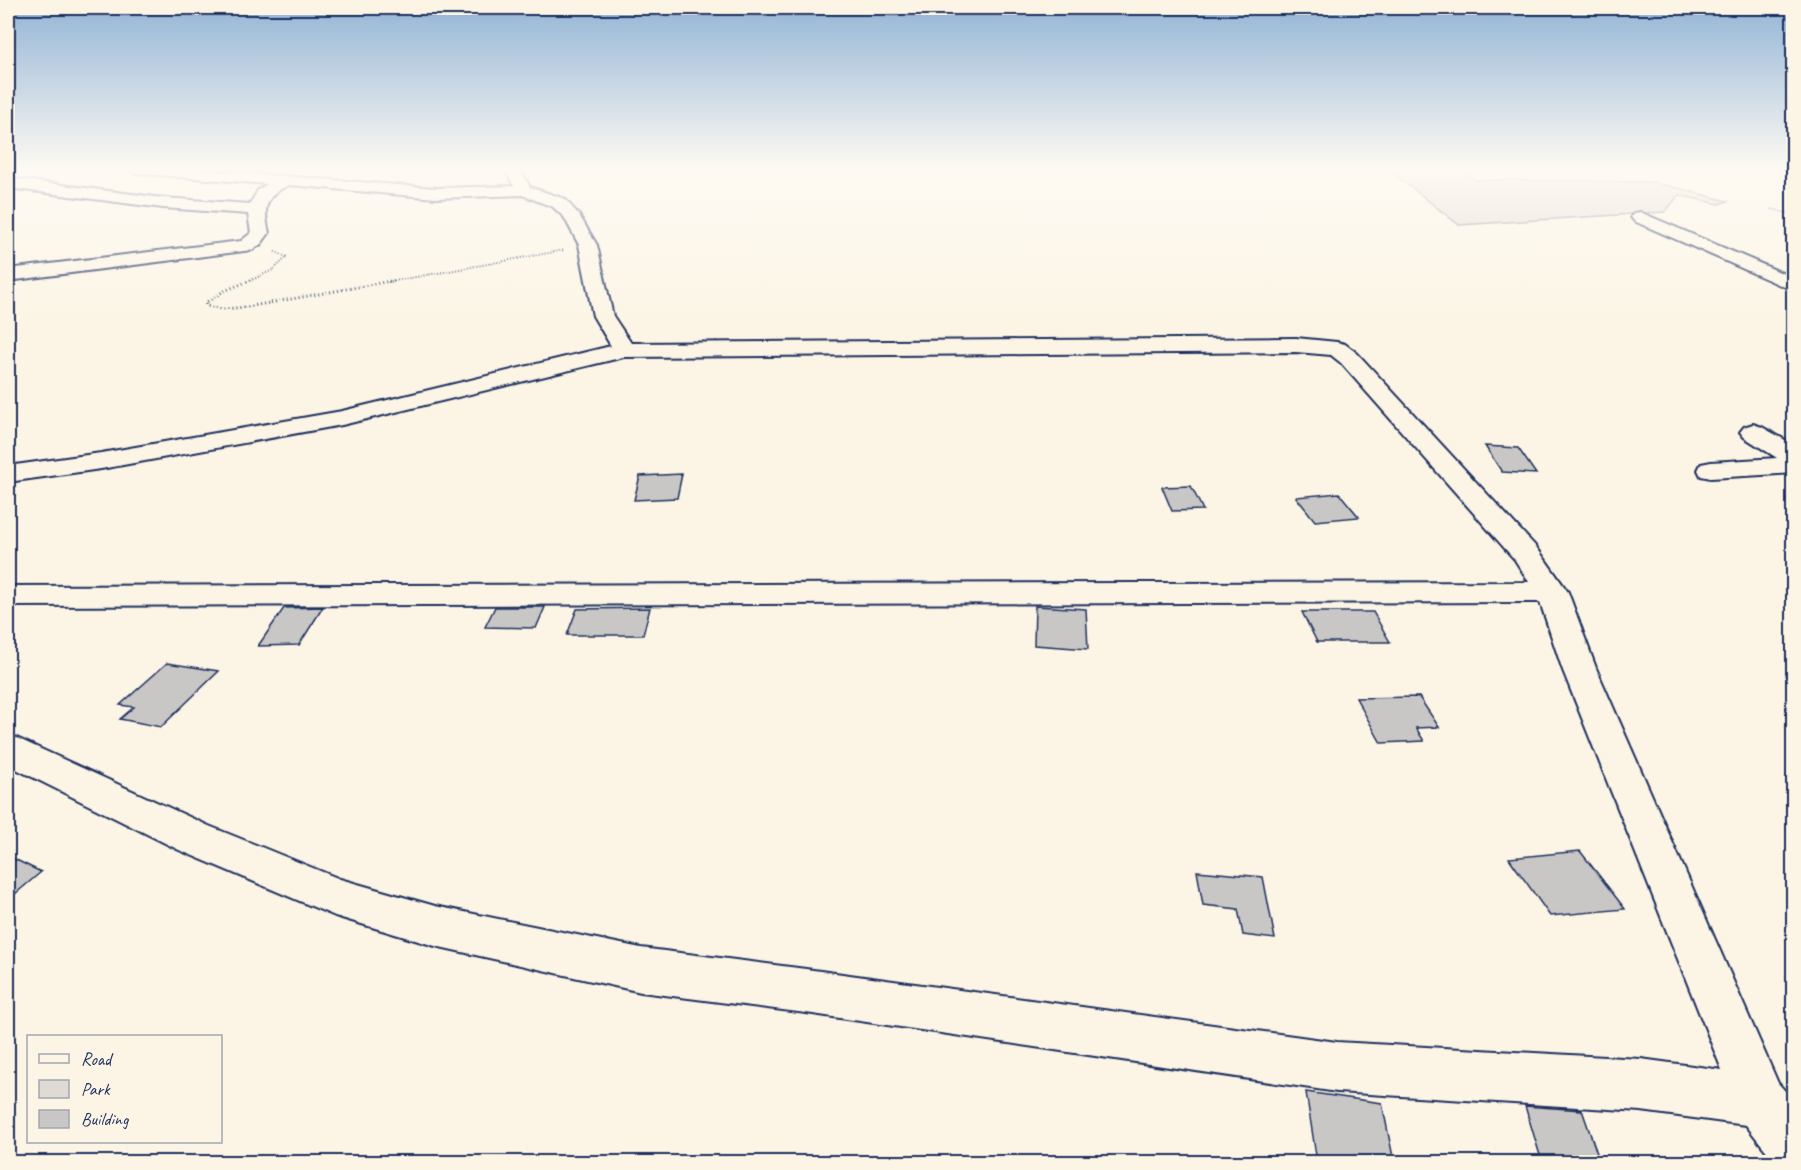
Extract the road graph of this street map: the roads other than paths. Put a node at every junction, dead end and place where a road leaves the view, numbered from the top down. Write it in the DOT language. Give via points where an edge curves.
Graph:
graph roads {
  1 [pos="258,223"];
  2 [pos="575,223"];
  3 [pos="1653,223"];
  4 [pos="8,275"];
  5 [pos="1794,285"];
  6 [pos="624,350"];
  7 [pos="1753,432"];
  8 [pos="1794,458"];
  9 [pos="1794,465"];
  10 [pos="1711,470"];
  11 [pos="8,474"];
  12 [pos="1552,592"];
  13 [pos="8,596"];
  14 [pos="8,748"];
  15 [pos="1760,1101"];
  16 [pos="1794,1144"];
  1 -- 4 [label="street" via="260,233 246,246"];
  2 -- 6 [label="street" via="588,245 603,316"];
  3 -- 5 [label="street"];
  6 -- 11 [label="street" via="342,418"];
  6 -- 12 [label="street" via="1285,345 1337,349 1526,554"];
  7 -- 8 [label="street"];
  9 -- 10 [label="street"];
  12 -- 13 [label="street"];
  12 -- 15 [label="street" via="1579,668"];
  14 -- 15 [label="street" via="194,838 335,897 435,926 640,970 1337,1067 1641,1085"];
  15 -- 16 [label="street"];
}
